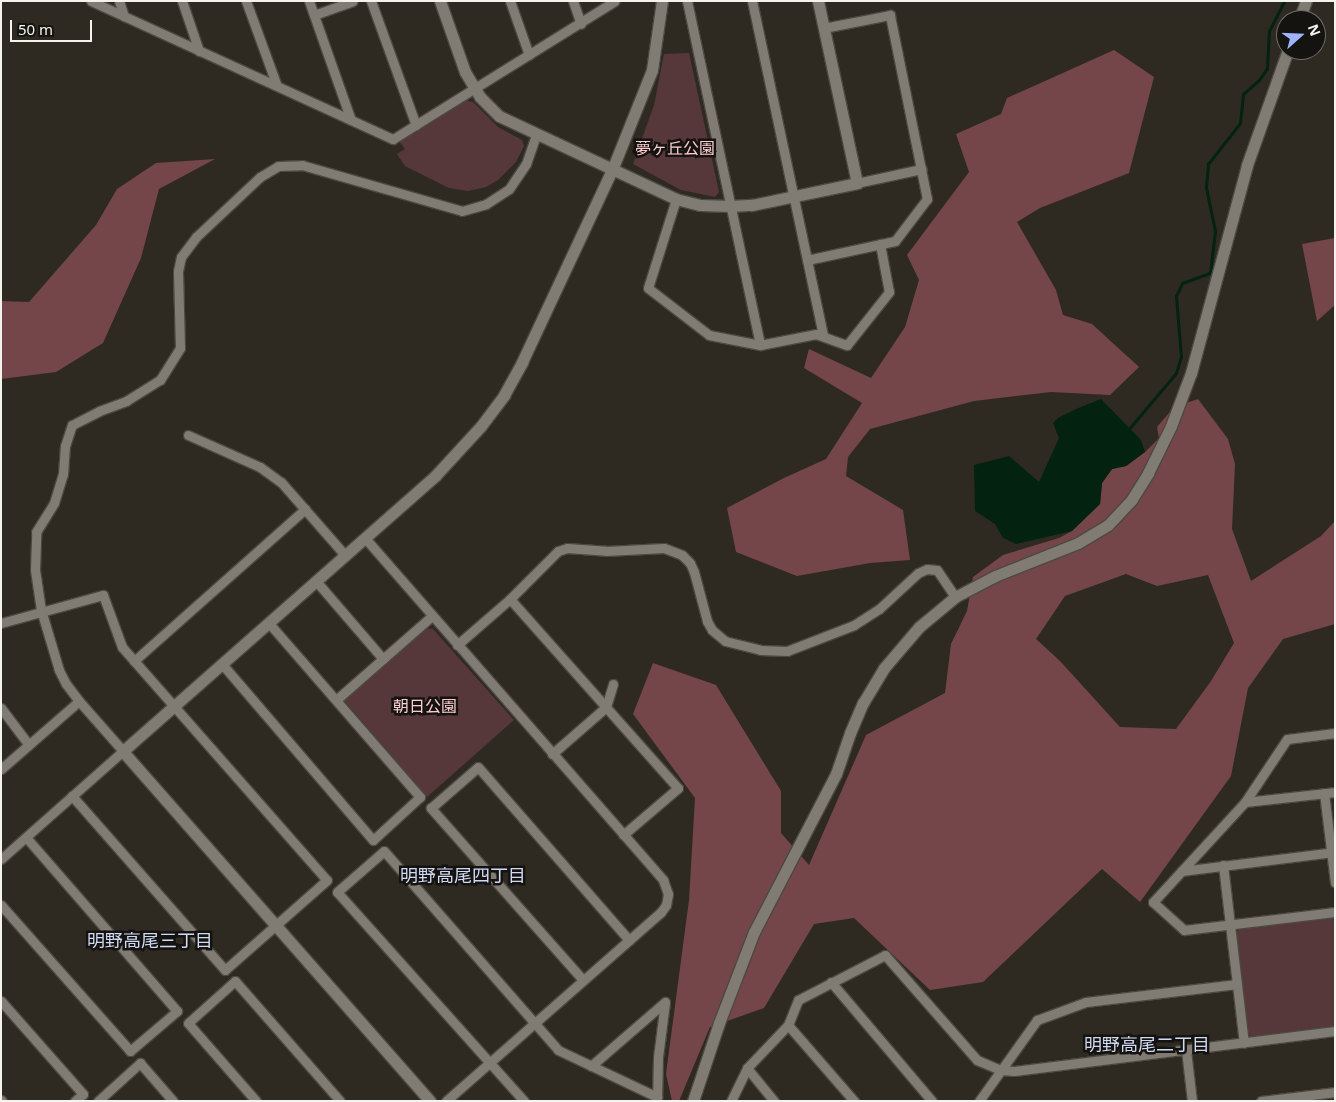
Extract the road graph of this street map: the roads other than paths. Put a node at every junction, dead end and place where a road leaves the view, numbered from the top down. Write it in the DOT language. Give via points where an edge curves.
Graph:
graph roads {
  1 [pos="91,1"];
  2 [pos="119,1"];
  3 [pos="182,1"];
  4 [pos="246,1"];
  5 [pos="309,1"];
  6 [pos="352,1"];
  7 [pos="372,1"];
  8 [pos="440,1"];
  9 [pos="510,1"];
  10 [pos="572,1"];
  11 [pos="615,1"];
  12 [pos="662,1"];
  13 [pos="687,1"];
  14 [pos="752,1"];
  15 [pos="818,1"];
  16 [pos="314,15"];
  17 [pos="124,16"];
  18 [pos="581,24"];
  19 [pos="824,28"];
  20 [pos="200,51"];
  21 [pos="529,55"];
  22 [pos="1284,60"];
  23 [pos="277,86"];
  24 [pos="474,89"];
  25 [pos="351,120"];
  26 [pos="416,125"];
  27 [pos="536,135"];
  28 [pos="921,169"];
  29 [pos="612,170"];
  30 [pos="857,183"];
  31 [pos="794,196"];
  32 [pos="676,199"];
  33 [pos="730,206"];
  34 [pos="880,244"];
  35 [pos="807,260"];
  36 [pos="823,336"];
  37 [pos="760,345"];
  38 [pos="188,434"];
  39 [pos="305,508"];
  40 [pos="365,538"];
  41 [pos="345,555"];
  42 [pos="316,581"];
  43 [pos="955,597"];
  44 [pos="510,599"];
  45 [pos="42,610"];
  46 [pos="432,616"];
  47 [pos="1,623"];
  48 [pos="269,623"];
  49 [pos="458,645"];
  50 [pos="383,659"];
  51 [pos="134,661"];
  52 [pos="222,664"];
  53 [pos="613,684"];
  54 [pos="336,700"];
  55 [pos="79,701"];
  56 [pos="174,706"];
  57 [pos="606,707"];
  58 [pos="1,708"];
  59 [pos="1335,733"];
  60 [pos="29,745"];
  61 [pos="123,751"];
  62 [pos="552,754"];
  63 [pos="1,769"];
  64 [pos="1335,792"];
  65 [pos="1324,793"];
  66 [pos="72,796"];
  67 [pos="1245,802"];
  68 [pos="623,835"];
  69 [pos="26,837"];
  70 [pos="1333,852"];
  71 [pos="1,859"];
  72 [pos="1223,865"];
  73 [pos="1182,871"];
  74 [pos="1335,882"];
  75 [pos="1,905"];
  76 [pos="1335,912"];
  77 [pos="276,925"];
  78 [pos="1230,925"];
  79 [pos="629,940"];
  80 [pos="583,980"];
  81 [pos="831,982"];
  82 [pos="1237,984"];
  83 [pos="1,1001"];
  84 [pos="535,1023"];
  85 [pos="788,1025"];
  86 [pos="1335,1031"];
  87 [pos="1244,1042"];
  88 [pos="1186,1050"];
  89 [pos="488,1063"];
  90 [pos="591,1066"];
  91 [pos="747,1068"];
  92 [pos="1001,1070"];
  93 [pos="1335,1092"];
  94 [pos="657,1099"];
  95 [pos="75,1101"];
  96 [pos="98,1101"];
  97 [pos="174,1101"];
  98 [pos="256,1101"];
  99 [pos="340,1101"];
  100 [pos="430,1101"];
  101 [pos="446,1101"];
  102 [pos="524,1101"];
  103 [pos="693,1101"];
  104 [pos="731,1101"];
  105 [pos="774,1101"];
  106 [pos="854,1101"];
  107 [pos="932,1101"];
  108 [pos="979,1101"];
  109 [pos="1192,1101"];
  110 [pos="1261,1101"];
  1 -- 17 [label="street"];
  2 -- 17 [label="street"];
  3 -- 20 [label="street"];
  4 -- 23 [label="street"];
  5 -- 16 [label="street"];
  6 -- 16 [label="street"];
  7 -- 26 [label="street"];
  8 -- 24 [label="street"];
  9 -- 21 [label="street"];
  10 -- 18 [label="street"];
  11 -- 18 [label="street"];
  12 -- 29 [label="street" via="652,70"];
  13 -- 33 [label="street"];
  14 -- 31 [label="street"];
  15 -- 19 [label="street"];
  16 -- 25 [label="street"];
  17 -- 20 [label="street"];
  18 -- 21 [label="street"];
  19 -- 28 [label="street" via="890,15"];
  19 -- 30 [label="street"];
  20 -- 23 [label="street"];
  21 -- 24 [label="street"];
  22 -- 43 [label="street" via="1247,164 1191,373 1171,426 1136,493 1121,513 1094,536 995,576"];
  23 -- 25 [label="street"];
  24 -- 26 [label="street"];
  24 -- 27 [label="street" via="499,116"];
  25 -- 26 [label="street" via="393,139"];
  27 -- 29 [label="street"];
  27 -- 45 [label="street" via="526,164 510,189 486,204 462,211 302,165 278,166 260,177 196,237 181,257 178,271 180,348 160,380 126,401 72,425 54,503 36,532 35,570"];
  28 -- 30 [label="street"];
  28 -- 34 [label="street" via="927,199 895,241"];
  29 -- 32 [label="street"];
  29 -- 40 [label="street" via="504,395 459,452"];
  30 -- 31 [label="street"];
  31 -- 33 [label="street"];
  31 -- 35 [label="street"];
  32 -- 33 [label="street" via="700,205"];
  32 -- 37 [label="street" via="648,288 709,334"];
  33 -- 37 [label="street"];
  34 -- 35 [label="street"];
  34 -- 36 [label="street" via="889,292 847,345"];
  35 -- 36 [label="street"];
  36 -- 37 [label="street" via="816,334"];
  38 -- 39 [label="street" via="260,467 281,482"];
  39 -- 41 [label="street"];
  39 -- 51 [label="street"];
  40 -- 41 [label="street"];
  40 -- 46 [label="street"];
  41 -- 42 [label="street"];
  42 -- 48 [label="street"];
  42 -- 50 [label="street"];
  43 -- 44 [label="street" via="937,570 927,569 918,573 879,609 854,625 787,651 737,645 717,636 707,621 690,563 682,555 664,548 633,551 561,549"];
  43 -- 103 [label="street" via="902,645 863,703 836,774 748,946"];
  44 -- 49 [label="street"];
  44 -- 57 [label="street"];
  45 -- 47 [label="street"];
  45 -- 51 [label="street" via="103,595 122,647"];
  45 -- 55 [label="street" via="59,670"];
  46 -- 49 [label="street"];
  46 -- 50 [label="street"];
  48 -- 52 [label="street"];
  48 -- 54 [label="street"];
  49 -- 62 [label="street"];
  50 -- 54 [label="street"];
  51 -- 56 [label="street"];
  52 -- 54 [label="street" via="373,840 420,797"];
  52 -- 56 [label="street"];
  53 -- 57 [label="street"];
  55 -- 60 [label="street"];
  55 -- 61 [label="street"];
  56 -- 61 [label="street"];
  56 -- 77 [label="street" via="327,880"];
  57 -- 62 [label="street"];
  57 -- 68 [label="street" via="678,788"];
  58 -- 60 [label="street"];
  59 -- 67 [label="street" via="1287,739"];
  60 -- 63 [label="street"];
  61 -- 66 [label="street"];
  61 -- 77 [label="street"];
  62 -- 68 [label="street"];
  64 -- 65 [label="street"];
  65 -- 67 [label="street"];
  65 -- 70 [label="street"];
  66 -- 69 [label="street"];
  66 -- 77 [label="street" via="225,970"];
  67 -- 73 [label="street"];
  68 -- 79 [label="street" via="663,880 668,894 661,912"];
  69 -- 71 [label="street"];
  69 -- 75 [label="street" via="177,1011 130,1051"];
  70 -- 72 [label="street"];
  70 -- 74 [label="street"];
  72 -- 73 [label="street"];
  72 -- 78 [label="street"];
  73 -- 78 [label="street" via="1153,902 1184,930"];
  76 -- 78 [label="street"];
  77 -- 100 [label="street"];
  78 -- 82 [label="street"];
  79 -- 80 [label="street"];
  79 -- 80 [label="street" via="478,766 431,808"];
  80 -- 84 [label="street"];
  81 -- 85 [label="street" via="798,1000"];
  81 -- 92 [label="street" via="885,955 977,1060"];
  81 -- 107 [label="street"];
  82 -- 87 [label="street"];
  82 -- 92 [label="street" via="1086,1002 1037,1020"];
  83 -- 95 [label="street" via="83,1094"];
  84 -- 89 [label="street"];
  84 -- 89 [label="street" via="384,851 337,892"];
  84 -- 90 [label="street" via="558,1050"];
  85 -- 91 [label="street"];
  85 -- 106 [label="street"];
  86 -- 87 [label="street"];
  87 -- 88 [label="street"];
  88 -- 92 [label="street"];
  88 -- 109 [label="street"];
  89 -- 101 [label="street"];
  89 -- 102 [label="street"];
  90 -- 94 [label="street"];
  90 -- 94 [label="street" via="666,1002 658,1057"];
  91 -- 104 [label="street"];
  91 -- 105 [label="street"];
  92 -- 108 [label="street"];
  93 -- 110 [label="street"];
  96 -- 97 [label="street" via="140,1063"];
  98 -- 99 [label="street" via="188,1023 235,981"];
}
